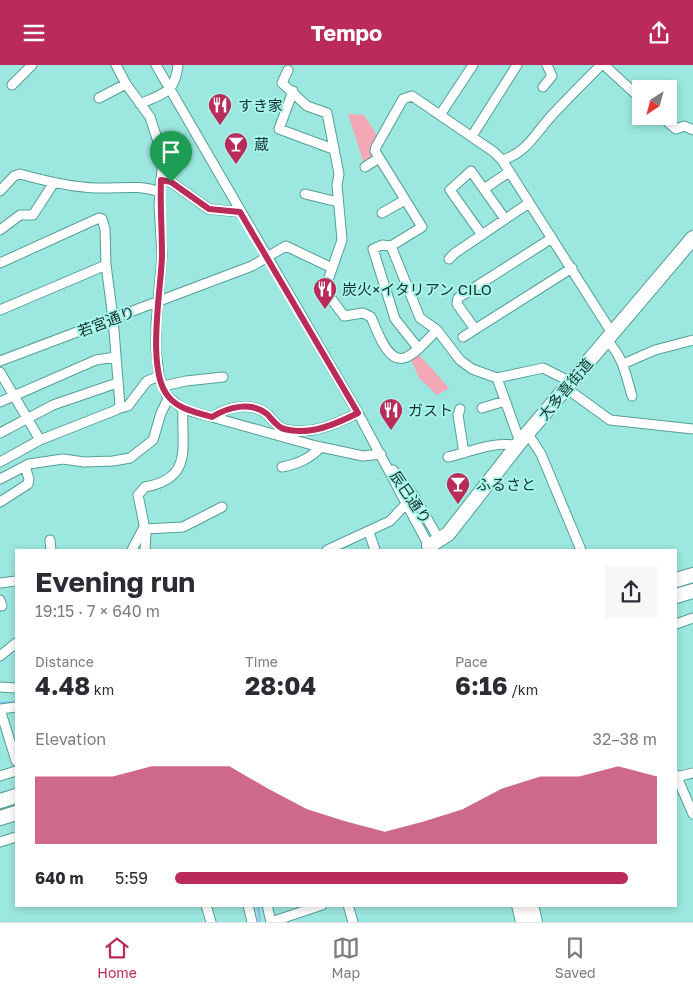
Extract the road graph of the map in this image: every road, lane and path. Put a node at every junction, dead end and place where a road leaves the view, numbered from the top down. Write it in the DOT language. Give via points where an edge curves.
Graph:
graph roads {
  1 [pos="116,65"];
  2 [pos="156,65"];
  3 [pos="178,65"];
  4 [pos="473,65"];
  5 [pos="517,65"];
  6 [pos="547,65"];
  7 [pos="603,65"];
  8 [pos="28,67"];
  9 [pos="288,70"];
  10 [pos="12,85"];
  11 [pos="126,85"];
  12 [pos="544,87"];
  13 [pos="171,90"];
  14 [pos="292,91"];
  15 [pos="632,91"];
  16 [pos="99,98"];
  17 [pos="140,104"];
  18 [pos="440,115"];
  19 [pos="671,125"];
  20 [pos="693,130"];
  21 [pos="472,136"];
  22 [pos="333,149"];
  23 [pos="379,158"];
  24 [pos="502,160"];
  25 [pos="364,167"];
  26 [pos="509,172"];
  27 [pos="161,180"];
  28 [pos="53,183"];
  29 [pos="484,189"];
  30 [pos="0,191"];
  31 [pos="160,192"];
  32 [pos="304,194"];
  33 [pos="405,200"];
  34 [pos="338,202"];
  35 [pos="529,203"];
  36 [pos="240,212"];
  37 [pos="382,213"];
  38 [pos="505,219"];
  39 [pos="0,230"];
  40 [pos="482,235"];
  41 [pos="552,238"];
  42 [pos="693,238"];
  43 [pos="391,246"];
  44 [pos="267,258"];
  45 [pos="449,259"];
  46 [pos="0,263"];
  47 [pos="106,265"];
  48 [pos="332,268"];
  49 [pos="572,268"];
  50 [pos="159,301"];
  51 [pos="0,310"];
  52 [pos="113,318"];
  53 [pos="475,329"];
  54 [pos="438,330"];
  55 [pos="463,337"];
  56 [pos="609,337"];
  57 [pos="693,340"];
  58 [pos="418,347"];
  59 [pos="115,357"];
  60 [pos="0,361"];
  61 [pos="623,364"];
  62 [pos="0,372"];
  63 [pos="159,376"];
  64 [pos="223,377"];
  65 [pos="497,378"];
  66 [pos="117,383"];
  67 [pos="568,385"];
  68 [pos="163,386"];
  69 [pos="13,395"];
  70 [pos="632,396"];
  71 [pos="169,397"];
  72 [pos="504,401"];
  73 [pos="0,402"];
  74 [pos="482,408"];
  75 [pos="117,409"];
  76 [pos="183,409"];
  77 [pos="460,409"];
  78 [pos="358,413"];
  79 [pos="212,417"];
  80 [pos="27,418"];
  81 [pos="693,429"];
  82 [pos="0,433"];
  83 [pos="40,440"];
  84 [pos="522,441"];
  85 [pos="322,447"];
  86 [pos="464,453"];
  87 [pos="381,454"];
  88 [pos="448,457"];
  89 [pos="0,462"];
  90 [pos="25,466"];
  91 [pos="282,467"];
  92 [pos="0,479"];
  93 [pos="0,502"];
  94 [pos="406,504"];
  95 [pos="222,507"];
  96 [pos="145,528"];
  97 [pos="369,532"];
  98 [pos="50,540"];
  99 [pos="436,547"];
  100 [pos="51,549"];
  101 [pos="133,549"];
  102 [pos="145,549"];
  103 [pos="329,549"];
  104 [pos="375,549"];
  105 [pos="581,549"];
  106 [pos="693,575"];
  107 [pos="677,580"];
  108 [pos="15,581"];
  109 [pos="0,583"];
  110 [pos="693,591"];
  111 [pos="677,596"];
  112 [pos="693,618"];
  113 [pos="677,624"];
  114 [pos="15,644"];
  115 [pos="0,656"];
  116 [pos="0,687"];
  117 [pos="15,687"];
  118 [pos="15,707"];
  119 [pos="0,709"];
  120 [pos="15,758"];
  121 [pos="15,771"];
  122 [pos="693,773"];
  123 [pos="677,776"];
  124 [pos="0,777"];
  125 [pos="677,778"];
  126 [pos="15,796"];
  127 [pos="0,801"];
  128 [pos="15,813"];
  129 [pos="693,814"];
  130 [pos="0,818"];
  131 [pos="15,837"];
  132 [pos="0,842"];
  133 [pos="207,907"];
  134 [pos="248,907"];
  135 [pos="267,907"];
  136 [pos="316,907"];
  137 [pos="349,907"];
  138 [pos="519,907"];
  139 [pos="531,907"];
  140 [pos="211,922"];
  141 [pos="252,922"];
  142 [pos="271,922"];
  143 [pos="353,922"];
  144 [pos="523,922"];
  145 [pos="535,922"];
  1 -- 11 [label="street"];
  2 -- 13 [label="street, 辰巳通り"];
  3 -- 13 [label="street" via="177,79"];
  4 -- 18 [label="street"];
  5 -- 21 [label="street"];
  6 -- 12 [label="street" via="552,76"];
  7 -- 15 [label="street"];
  7 -- 24 [label="street" via="553,113 535,139 512,157"];
  8 -- 10 [label="street"];
  9 -- 14 [label="street" via="282,83"];
  11 -- 16 [label="street"];
  11 -- 17 [label="street"];
  13 -- 17 [label="street"];
  13 -- 36 [label="street, 辰巳通り"];
  14 -- 22 [label="street" via="307,106 327,113"];
  14 -- 22 [label="street" via="279,129"];
  17 -- 27 [label="street" via="150,117 163,157"];
  18 -- 21 [label="street"];
  18 -- 23 [label="street" via="412,96 403,99 376,147"];
  19 -- 20 [label="street" via="676,129 684,126"];
  21 -- 24 [label="street"];
  22 -- 34 [label="street" via="339,174"];
  23 -- 25 [label="street"];
  23 -- 33 [label="street"];
  24 -- 26 [label="street"];
  26 -- 29 [label="street"];
  26 -- 35 [label="street"];
  27 -- 31 [label="street"];
  27 -- 36 [label="street" via="171,182 209,209"];
  28 -- 30 [label="street" via="20,173"];
  28 -- 31 [label="street" via="97,188 138,186"];
  28 -- 39 [label="street" via="33,215 20,215"];
  29 -- 38 [label="street"];
  29 -- 40 [label="street" via="471,171 450,190"];
  31 -- 50 [label="street" via="162,255"];
  32 -- 34 [label="street"];
  33 -- 37 [label="street"];
  33 -- 43 [label="street" via="422,227"];
  34 -- 48 [label="street" via="342,240"];
  35 -- 38 [label="street"];
  35 -- 41 [label="street"];
  36 -- 44 [label="street, 辰巳通り"];
  38 -- 40 [label="street"];
  40 -- 45 [label="street"];
  41 -- 49 [label="street"];
  41 -- 53 [label="street" via="458,298 457,304"];
  42 -- 56 [label="highway, 大多喜街道"];
  43 -- 54 [label="street" via="420,318"];
  43 -- 58 [label="street" via="373,249 395,319"];
  44 -- 48 [label="street, 若宮通り" via="290,246"];
  44 -- 50 [label="street, 若宮通り"];
  44 -- 78 [label="street, 辰巳通り"];
  46 -- 47 [label="street" via="99,218 104,222"];
  47 -- 51 [label="street"];
  47 -- 52 [label="street"];
  48 -- 58 [label="street" via="327,293 341,314 363,313 371,317 382,345 397,358 403,359"];
  49 -- 53 [label="street"];
  49 -- 56 [label="street"];
  50 -- 52 [label="street, 若宮通り"];
  50 -- 63 [label="street" via="156,325"];
  52 -- 59 [label="street"];
  52 -- 60 [label="street, 若宮通り"];
  53 -- 55 [label="street"];
  54 -- 58 [label="street"];
  54 -- 65 [label="street" via="460,360 472,369"];
  56 -- 61 [label="street"];
  56 -- 67 [label="highway, 大多喜街道"];
  57 -- 61 [label="street" via="654,350"];
  59 -- 66 [label="street"];
  59 -- 69 [label="street" via="96,360"];
  61 -- 70 [label="street"];
  62 -- 69 [label="street"];
  63 -- 68 [label="street"];
  63 -- 75 [label="street" via="147,381 128,406"];
  64 -- 68 [label="street"];
  65 -- 67 [label="street" via="543,368"];
  65 -- 72 [label="street"];
  66 -- 75 [label="street" via="120,406"];
  66 -- 80 [label="street" via="53,405"];
  67 -- 81 [label="street" via="610,420"];
  67 -- 84 [label="highway, 大多喜街道"];
  68 -- 71 [label="street"];
  69 -- 73 [label="street"];
  69 -- 80 [label="street"];
  71 -- 76 [label="street"];
  71 -- 90 [label="street" via="160,413 153,439 130,458 113,461 63,459"];
  72 -- 74 [label="street"];
  72 -- 84 [label="street"];
  75 -- 83 [label="street"];
  76 -- 79 [label="street"];
  76 -- 96 [label="street" via="184,454 178,467 162,484 145,487 138,495"];
  77 -- 86 [label="street" via="458,415"];
  78 -- 79 [label="street" via="333,426 305,431 283,429 254,407 222,410"];
  78 -- 87 [label="street, 辰巳通り"];
  79 -- 85 [label="street"];
  80 -- 82 [label="street"];
  80 -- 83 [label="street"];
  83 -- 89 [label="street"];
  84 -- 86 [label="street"];
  84 -- 99 [label="highway, 大多喜街道"];
  84 -- 105 [label="street" via="541,454"];
  85 -- 87 [label="street" via="363,456"];
  85 -- 91 [label="street" via="299,463"];
  86 -- 88 [label="street"];
  87 -- 94 [label="street, 辰巳通り"];
  87 -- 99 [label="street, 辰巳通り" via="414,496"];
  90 -- 92 [label="street"];
  90 -- 93 [label="street" via="28,484"];
  94 -- 97 [label="street" via="390,521"];
  94 -- 99 [label="street, 辰巳通り"];
  95 -- 96 [label="street" via="183,527"];
  96 -- 101 [label="street"];
  96 -- 102 [label="street"];
  97 -- 103 [label="street"];
  97 -- 104 [label="street"];
  98 -- 100 [label="street"];
  106 -- 107 [label="highway"];
  108 -- 109 [label="street"];
  110 -- 111 [label="highway"];
  112 -- 113 [label="street"];
  114 -- 115 [label="street"];
  116 -- 117 [label="street"];
  118 -- 119 [label="street"];
  119 -- 120 [label="street"];
  121 -- 124 [label="street"];
  122 -- 123 [label="street"];
  125 -- 129 [label="street"];
  126 -- 127 [label="highway"];
  128 -- 130 [label="highway"];
  131 -- 132 [label="street"];
  133 -- 140 [label="street"];
  134 -- 141 [label="street"];
  135 -- 142 [label="street"];
  136 -- 142 [label="street"];
  137 -- 143 [label="street"];
  138 -- 144 [label="highway"];
  139 -- 145 [label="highway"];
}
